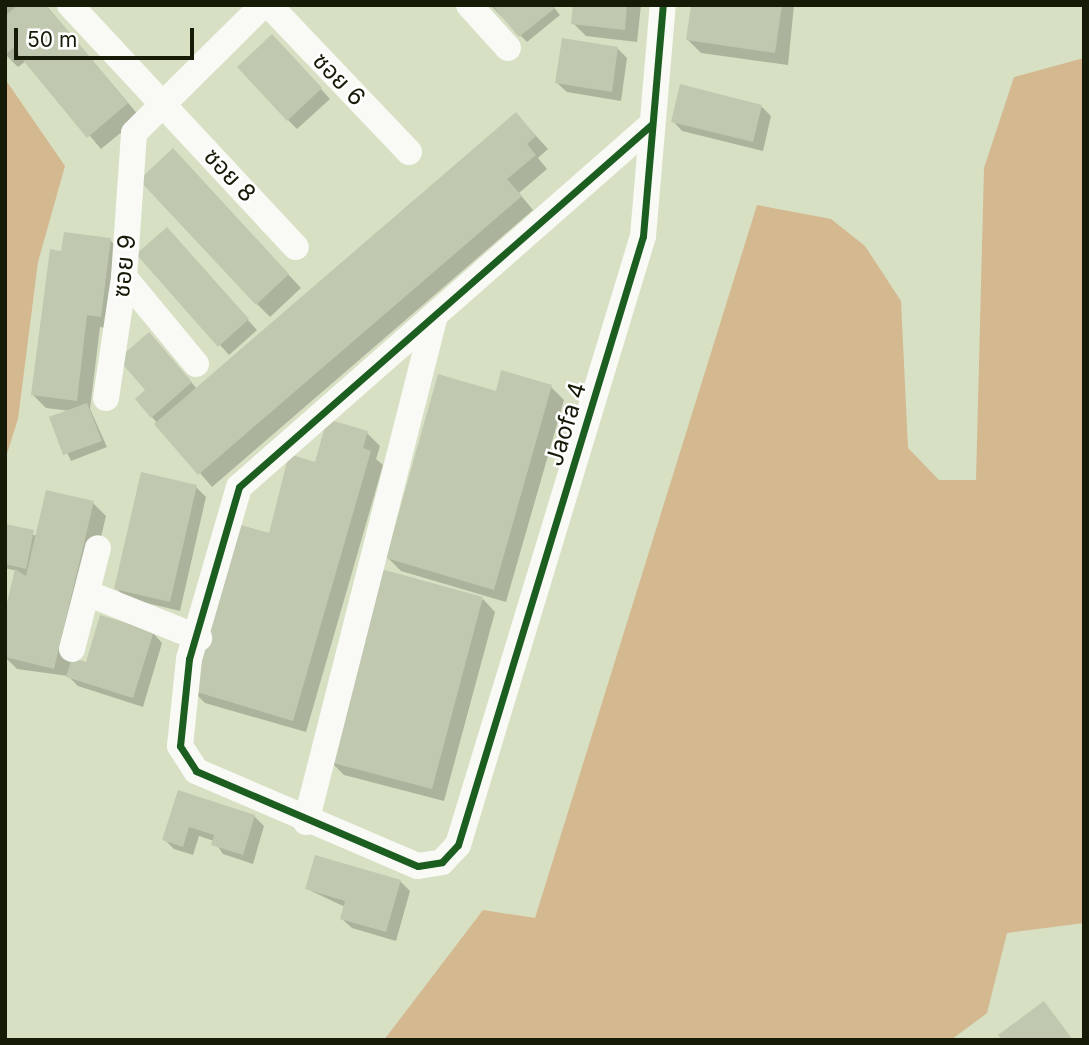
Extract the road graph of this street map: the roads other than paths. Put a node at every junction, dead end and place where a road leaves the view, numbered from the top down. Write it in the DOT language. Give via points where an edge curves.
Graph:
graph roads {
  1 [pos="70,5"];
  2 [pos="263,5"];
  3 [pos="269,5"];
  4 [pos="469,5"];
  5 [pos="663,5"];
  6 [pos="508,48"];
  7 [pos="164,104"];
  8 [pos="650,125"];
  9 [pos="409,152"];
  10 [pos="296,247"];
  11 [pos="124,277"];
  12 [pos="435,315"];
  13 [pos="196,364"];
  14 [pos="106,398"];
  15 [pos="98,548"];
  16 [pos="87,593"];
  17 [pos="199,638"];
  18 [pos="72,649"];
  19 [pos="306,822"];
  1 -- 7 [label="street, ซอย 8"];
  2 -- 7 [label="street"];
  3 -- 9 [label="street, ซอย 6"];
  4 -- 6 [label="street"];
  5 -- 8 [label="street, Jaofa 4"];
  7 -- 10 [label="street, ซอย 8"];
  7 -- 11 [label="street, ซอย 9" via="134,133"];
  8 -- 12 [label="street"];
  8 -- 19 [label="street, Jaofa 4" via="643,236 458,845 442,862 418,866"];
  11 -- 13 [label="street"];
  11 -- 14 [label="street, ซอย 9"];
  12 -- 17 [label="street" via="239,487"];
  12 -- 19 [label="street"];
  15 -- 16 [label="street"];
  16 -- 17 [label="street"];
  16 -- 18 [label="street"];
  17 -- 19 [label="street" via="189,659 180,746 196,771"];
}
